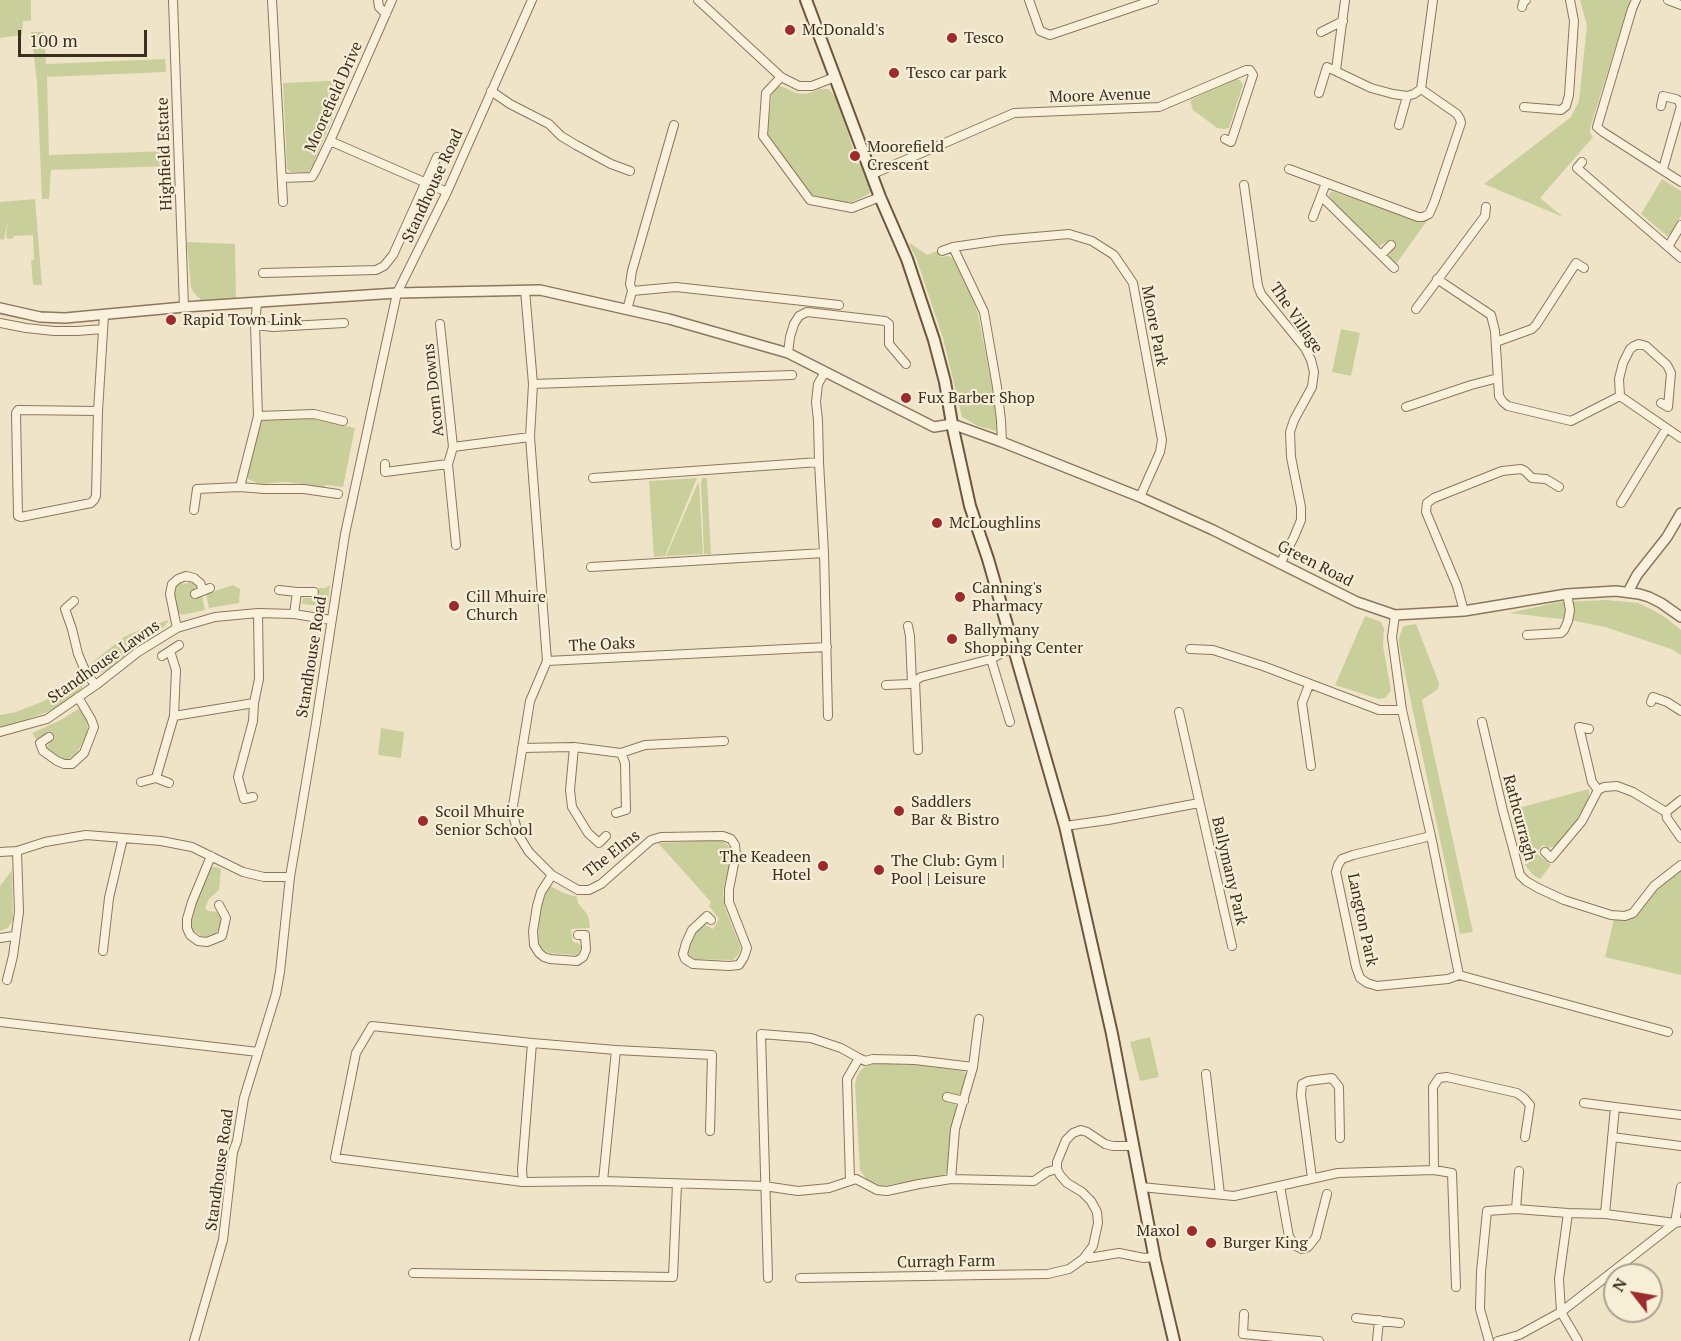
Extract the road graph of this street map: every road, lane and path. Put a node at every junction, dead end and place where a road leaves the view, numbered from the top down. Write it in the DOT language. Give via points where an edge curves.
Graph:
graph roads {
  1 [pos="172,0"];
  2 [pos="272,0"];
  3 [pos="378,0"];
  4 [pos="392,0"];
  5 [pos="532,0"];
  6 [pos="698,0"];
  7 [pos="806,0"];
  8 [pos="1029,0"];
  9 [pos="1154,0"];
  10 [pos="1346,0"];
  11 [pos="1433,0"];
  12 [pos="1570,0"];
  13 [pos="1636,0"];
  14 [pos="1668,0"];
  15 [pos="1681,5"];
  16 [pos="386,14"];
  17 [pos="1343,21"];
  18 [pos="1321,32"];
  19 [pos="1336,70"];
  20 [pos="835,76"];
  21 [pos="782,77"];
  22 [pos="1421,89"];
  23 [pos="491,91"];
  24 [pos="1319,93"];
  25 [pos="1407,96"];
  26 [pos="1661,106"];
  27 [pos="1524,107"];
  28 [pos="674,125"];
  29 [pos="1399,125"];
  30 [pos="330,141"];
  31 [pos="1228,143"];
  32 [pos="436,157"];
  33 [pos="1582,162"];
  34 [pos="1289,169"];
  35 [pos="1663,169"];
  36 [pos="630,171"];
  37 [pos="873,174"];
  38 [pos="282,178"];
  39 [pos="426,182"];
  40 [pos="1681,182"];
  41 [pos="1326,183"];
  42 [pos="1244,185"];
  43 [pos="447,192"];
  44 [pos="1322,196"];
  45 [pos="880,197"];
  46 [pos="283,202"];
  47 [pos="1486,207"];
  48 [pos="1313,217"];
  49 [pos="1681,225"];
  50 [pos="1391,245"];
  51 [pos="953,247"];
  52 [pos="1668,247"];
  53 [pos="942,251"];
  54 [pos="1381,255"];
  55 [pos="1681,258"];
  56 [pos="1394,268"];
  57 [pos="1584,268"];
  58 [pos="263,273"];
  59 [pos="1437,279"];
  60 [pos="525,290"];
  61 [pos="632,291"];
  62 [pos="397,293"];
  63 [pos="257,303"];
  64 [pos="839,305"];
  65 [pos="184,307"];
  66 [pos="0,308"];
  67 [pos="1416,309"];
  68 [pos="627,310"];
  69 [pos="104,315"];
  70 [pos="344,322"];
  71 [pos="0,323"];
  72 [pos="440,324"];
  73 [pos="255,325"];
  74 [pos="104,329"];
  75 [pos="1496,342"];
  76 [pos="788,353"];
  77 [pos="906,364"];
  78 [pos="825,372"];
  79 [pos="792,375"];
  80 [pos="1498,378"];
  81 [pos="533,384"];
  82 [pos="1620,396"];
  83 [pos="1410,403"];
  84 [pos="1661,403"];
  85 [pos="98,411"];
  86 [pos="258,416"];
  87 [pos="343,421"];
  88 [pos="952,424"];
  89 [pos="1666,429"];
  90 [pos="531,438"];
  91 [pos="1681,438"];
  92 [pos="1002,442"];
  93 [pos="453,447"];
  94 [pos="819,462"];
  95 [pos="384,464"];
  96 [pos="448,464"];
  97 [pos="593,478"];
  98 [pos="240,487"];
  99 [pos="1559,487"];
  100 [pos="339,494"];
  101 [pos="1140,497"];
  102 [pos="1621,503"];
  103 [pos="194,510"];
  104 [pos="1681,513"];
  105 [pos="456,545"];
  106 [pos="824,553"];
  107 [pos="1280,564"];
  108 [pos="591,567"];
  109 [pos="279,590"];
  110 [pos="297,592"];
  111 [pos="314,592"];
  112 [pos="1628,592"];
  113 [pos="195,594"];
  114 [pos="1567,594"];
  115 [pos="74,601"];
  116 [pos="1464,611"];
  117 [pos="258,613"];
  118 [pos="294,614"];
  119 [pos="1395,615"];
  120 [pos="1681,617"];
  121 [pos="331,620"];
  122 [pos="908,626"];
  123 [pos="177,628"];
  124 [pos="1527,635"];
  125 [pos="179,645"];
  126 [pos="827,646"];
  127 [pos="1013,647"];
  128 [pos="1190,649"];
  129 [pos="170,651"];
  130 [pos="162,656"];
  131 [pos="991,659"];
  132 [pos="547,661"];
  133 [pos="913,682"];
  134 [pos="96,685"];
  135 [pos="886,685"];
  136 [pos="1309,685"];
  137 [pos="78,697"];
  138 [pos="1651,702"];
  139 [pos="254,703"];
  140 [pos="1402,710"];
  141 [pos="1681,711"];
  142 [pos="1179,712"];
  143 [pos="174,716"];
  144 [pos="828,716"];
  145 [pos="1010,722"];
  146 [pos="1482,722"];
  147 [pos="1589,729"];
  148 [pos="0,732"];
  149 [pos="49,737"];
  150 [pos="724,741"];
  151 [pos="574,747"];
  152 [pos="522,748"];
  153 [pos="918,750"];
  154 [pos="621,753"];
  155 [pos="1311,766"];
  156 [pos="156,778"];
  157 [pos="141,782"];
  158 [pos="169,783"];
  159 [pos="1598,790"];
  160 [pos="254,797"];
  161 [pos="1681,800"];
  162 [pos="1199,803"];
  163 [pos="1666,812"];
  164 [pos="616,813"];
  165 [pos="1065,826"];
  166 [pos="606,836"];
  167 [pos="1431,836"];
  168 [pos="123,838"];
  169 [pos="1681,838"];
  170 [pos="17,851"];
  171 [pos="0,852"];
  172 [pos="1545,852"];
  173 [pos="211,856"];
  174 [pos="1681,865"];
  175 [pos="552,875"];
  176 [pos="290,877"];
  177 [pos="219,905"];
  178 [pos="711,920"];
  179 [pos="578,935"];
  180 [pos="14,936"];
  181 [pos="0,938"];
  182 [pos="1232,946"];
  183 [pos="103,951"];
  184 [pos="1460,975"];
  185 [pos="7,980"];
  186 [pos="980,1020"];
  187 [pos="0,1022"];
  188 [pos="1668,1032"];
  189 [pos="532,1043"];
  190 [pos="616,1050"];
  191 [pos="258,1052"];
  192 [pos="859,1058"];
  193 [pos="973,1067"];
  194 [pos="1206,1074"];
  195 [pos="947,1097"];
  196 [pos="964,1101"];
  197 [pos="1584,1102"];
  198 [pos="1615,1107"];
  199 [pos="1681,1115"];
  200 [pos="710,1131"];
  201 [pos="1340,1137"];
  202 [pos="1525,1137"];
  203 [pos="1612,1137"];
  204 [pos="1134,1146"];
  205 [pos="1681,1146"];
  206 [pos="1057,1169"];
  207 [pos="1434,1170"];
  208 [pos="1519,1171"];
  209 [pos="1312,1178"];
  210 [pos="951,1179"];
  211 [pos="850,1180"];
  212 [pos="603,1181"];
  213 [pos="524,1182"];
  214 [pos="677,1184"];
  215 [pos="764,1186"];
  216 [pos="1280,1186"];
  217 [pos="1142,1187"];
  218 [pos="1681,1187"];
  219 [pos="1220,1194"];
  220 [pos="1327,1194"];
  221 [pos="1516,1209"];
  222 [pos="1568,1213"];
  223 [pos="1605,1214"];
  224 [pos="1678,1223"];
  225 [pos="1086,1256"];
  226 [pos="1154,1257"];
  227 [pos="413,1273"];
  228 [pos="768,1278"];
  229 [pos="800,1278"];
  230 [pos="1456,1287"];
  231 [pos="1561,1312"];
  232 [pos="1244,1314"];
  233 [pos="1356,1318"];
  234 [pos="1379,1320"];
  235 [pos="1400,1323"];
  236 [pos="194,1341"];
  237 [pos="1174,1341"];
  238 [pos="1319,1341"];
  239 [pos="1377,1341"];
  240 [pos="1490,1341"];
  241 [pos="1498,1341"];
  242 [pos="1578,1341"];
  1 -- 65 [label="street, Highfield Estate"];
  2 -- 38 [label="street, Moorefield Drive"];
  3 -- 16 [label="street"];
  4 -- 16 [label="street, Moorefield Drive"];
  5 -- 23 [label="street, Standhouse Road"];
  6 -- 21 [label="street"];
  7 -- 20 [label="main road"];
  8 -- 9 [label="street" via="1040,31 1050,35"];
  10 -- 17 [label="street"];
  11 -- 22 [label="street"];
  12 -- 27 [label="street" via="1574,21 1566,106 1561,111"];
  13 -- 35 [label="street" via="1597,127"];
  14 -- 15 [label="street"];
  16 -- 30 [label="street, Moorefield Drive"];
  17 -- 18 [label="street"];
  17 -- 19 [label="street"];
  19 -- 24 [label="street" via="1327,67"];
  19 -- 25 [label="street" via="1371,88"];
  20 -- 21 [label="street" via="812,86 799,86"];
  20 -- 37 [label="main road"];
  21 -- 45 [label="street" via="766,93 763,136 810,200 852,208"];
  22 -- 25 [label="street"];
  22 -- 41 [label="street" via="1457,114 1461,123 1429,214 1418,217"];
  23 -- 36 [label="street" via="549,124 576,146"];
  23 -- 43 [label="street, Standhouse Road"];
  25 -- 29 [label="street"];
  26 -- 35 [label="street" via="1664,96 1676,99 1681,106"];
  28 -- 61 [label="street" via="632,272"];
  30 -- 38 [label="street, Moorefield Drive" via="312,177"];
  30 -- 39 [label="street"];
  31 -- 37 [label="street, Moore Avenue" via="1253,75 1250,70 1159,107 1014,113"];
  32 -- 39 [label="street"];
  33 -- 52 [label="street" via="1577,168"];
  34 -- 41 [label="street"];
  35 -- 40 [label="street"];
  37 -- 45 [label="main road"];
  38 -- 46 [label="street, Moorefield Drive"];
  39 -- 43 [label="street"];
  39 -- 58 [label="street" via="390,261 381,268"];
  41 -- 44 [label="street"];
  42 -- 107 [label="street, The Village" via="1258,286 1305,348 1314,372 1312,387 1290,432 1301,520"];
  43 -- 62 [label="street, Standhouse Road"];
  44 -- 48 [label="street"];
  44 -- 54 [label="street"];
  45 -- 88 [label="main road" via="907,259 934,340"];
  47 -- 59 [label="street" via="1485,216"];
  49 -- 52 [label="street"];
  50 -- 54 [label="street"];
  51 -- 53 [label="street, Moore Park"];
  51 -- 92 [label="street" via="984,312"];
  51 -- 101 [label="street, Moore Park" via="1069,234 1092,241 1114,255 1133,283 1162,440"];
  52 -- 55 [label="street"];
  54 -- 56 [label="street"];
  57 -- 75 [label="street" via="1576,263 1532,329"];
  59 -- 67 [label="street"];
  59 -- 75 [label="street" via="1491,315"];
  60 -- 62 [label="street, Green Road"];
  60 -- 68 [label="street, Green Road"];
  60 -- 81 [label="street, The Oaks"];
  61 -- 64 [label="street" via="676,287"];
  61 -- 68 [label="street"];
  62 -- 63 [label="street, Green Road"];
  62 -- 121 [label="street, Standhouse Road" via="345,534"];
  63 -- 65 [label="street, Green Road"];
  63 -- 73 [label="street"];
  65 -- 69 [label="street, Green Road"];
  66 -- 69 [label="street, Green Road" via="40,317"];
  68 -- 76 [label="street, Green Road"];
  69 -- 74 [label="street"];
  70 -- 73 [label="street"];
  71 -- 74 [label="street" via="54,331"];
  72 -- 93 [label="street, Acorn Downs"];
  73 -- 86 [label="street"];
  74 -- 85 [label="street"];
  75 -- 80 [label="street"];
  76 -- 77 [label="street" via="794,324 807,312 885,321 889,324 889,344"];
  76 -- 78 [label="street, Green Road"];
  78 -- 88 [label="street, Green Road" via="934,426"];
  78 -- 94 [label="street" via="818,384 816,402"];
  79 -- 81 [label="street"];
  80 -- 82 [label="street" via="1499,396 1508,406 1571,421"];
  80 -- 83 [label="street"];
  81 -- 90 [label="street, The Oaks"];
  82 -- 84 [label="street" via="1623,363 1630,350 1639,344 1646,346 1671,373 1668,407"];
  82 -- 89 [label="street"];
  85 -- 85 [label="street" via="94,500 18,516 18,410"];
  86 -- 87 [label="street" via="314,414"];
  86 -- 98 [label="street"];
  88 -- 92 [label="street, Green Road"];
  88 -- 127 [label="main road" via="970,506"];
  89 -- 91 [label="street"];
  89 -- 102 [label="street"];
  90 -- 93 [label="street, Acorn Downs"];
  90 -- 132 [label="street, The Oaks"];
  92 -- 101 [label="street, Green Road"];
  93 -- 96 [label="street"];
  94 -- 97 [label="street"];
  94 -- 106 [label="street"];
  95 -- 96 [label="street" via="385,472"];
  96 -- 105 [label="street"];
  98 -- 100 [label="street"];
  98 -- 103 [label="street" via="197,489"];
  99 -- 116 [label="street" via="1546,479 1532,478 1521,469 1502,471 1429,500 1426,512"];
  101 -- 107 [label="street, Green Road"];
  104 -- 112 [label="street"];
  106 -- 108 [label="street"];
  106 -- 126 [label="street"];
  107 -- 119 [label="street, Green Road" via="1358,602"];
  109 -- 110 [label="street"];
  110 -- 111 [label="street"];
  110 -- 118 [label="street"];
  112 -- 114 [label="street, Green Road"];
  112 -- 120 [label="street, Green Road" via="1649,597"];
  113 -- 123 [label="street" via="207,589 194,578 186,576 172,584 170,594"];
  114 -- 116 [label="street, Green Road"];
  114 -- 124 [label="street" via="1570,610 1564,630"];
  115 -- 134 [label="street" via="65,609 78,654"];
  116 -- 119 [label="street, Green Road"];
  117 -- 118 [label="street, Standhouse Lawns"];
  117 -- 123 [label="street, Standhouse Lawns" via="215,617"];
  117 -- 139 [label="street" via="259,679"];
  118 -- 121 [label="street, Standhouse Lawns"];
  119 -- 140 [label="street" via="1392,637"];
  121 -- 176 [label="street, Standhouse Road"];
  122 -- 133 [label="street"];
  123 -- 134 [label="street, Standhouse Lawns"];
  125 -- 129 [label="street"];
  126 -- 132 [label="street, The Oaks"];
  126 -- 144 [label="street"];
  127 -- 131 [label="street"];
  127 -- 165 [label="main road"];
  128 -- 136 [label="street" via="1213,650"];
  129 -- 130 [label="street"];
  129 -- 143 [label="street" via="176,670"];
  131 -- 133 [label="street"];
  131 -- 145 [label="street"];
  132 -- 152 [label="street, The Elms" via="530,700"];
  133 -- 135 [label="street"];
  133 -- 153 [label="street"];
  134 -- 137 [label="street, Standhouse Lawns"];
  136 -- 140 [label="street" via="1379,710"];
  136 -- 155 [label="street" via="1302,703"];
  137 -- 148 [label="street, Standhouse Lawns" via="47,719"];
  137 -- 149 [label="street" via="94,728 84,753 72,764 57,761 43,751 40,743"];
  138 -- 141 [label="street" via="1653,697"];
  139 -- 143 [label="street"];
  139 -- 160 [label="street" via="238,777 244,799"];
  140 -- 167 [label="street"];
  142 -- 162 [label="street, Ballymany Park"];
  143 -- 156 [label="street"];
  146 -- 174 [label="street, Rathcurragh" via="1520,875 1526,881 1564,900 1625,916 1633,913 1654,886"];
  147 -- 159 [label="street" via="1579,727"];
  150 -- 154 [label="street" via="645,746"];
  151 -- 152 [label="street"];
  151 -- 154 [label="street"];
  151 -- 166 [label="street" via="572,807 599,843"];
  152 -- 175 [label="street, The Elms" via="512,812 519,836"];
  154 -- 164 [label="street" via="625,763 626,810"];
  156 -- 157 [label="street"];
  156 -- 158 [label="street"];
  159 -- 163 [label="street" via="1617,786"];
  159 -- 172 [label="street, Rathcurragh" via="1572,835 1551,858"];
  161 -- 163 [label="street"];
  162 -- 165 [label="street, Ballymany Park"];
  162 -- 182 [label="street, Ballymany Park"];
  163 -- 169 [label="street"];
  165 -- 204 [label="main road"];
  167 -- 184 [label="street"];
  167 -- 184 [label="street, Langton Park" via="1342,859 1336,872 1360,978 1377,986"];
  168 -- 170 [label="street" via="86,835"];
  168 -- 173 [label="street" via="192,847"];
  168 -- 183 [label="street" via="109,898"];
  170 -- 171 [label="street"];
  170 -- 180 [label="street" via="19,912"];
  173 -- 176 [label="street" via="243,873"];
  173 -- 177 [label="street" via="187,919 190,935 207,942 222,936 226,918"];
  175 -- 178 [label="street, The Elms" via="578,890 589,890 651,840 723,836 735,845 729,902 747,948 739,965 693,964 685,959 686,943 693,930 707,916"];
  175 -- 179 [label="street" via="537,906 534,945 544,957 576,961 584,957 586,950 585,935"];
  176 -- 191 [label="street, Standhouse Road" via="278,983"];
  180 -- 181 [label="street"];
  180 -- 185 [label="street"];
  184 -- 188 [label="street, Langton Park"];
  186 -- 193 [label="street"];
  187 -- 191 [label="street"];
  189 -- 190 [label="street"];
  189 -- 213 [label="street"];
  189 -- 213 [label="street" via="372,1026 356,1053 335,1158"];
  190 -- 200 [label="street" via="712,1055"];
  190 -- 212 [label="street"];
  191 -- 236 [label="street, Standhouse Road" via="233,1152 223,1240"];
  192 -- 193 [label="street"];
  192 -- 211 [label="street" via="847,1079"];
  192 -- 215 [label="street" via="811,1038 761,1034"];
  193 -- 196 [label="street"];
  194 -- 219 [label="street"];
  195 -- 196 [label="street"];
  196 -- 210 [label="street" via="955,1129"];
  197 -- 198 [label="street"];
  198 -- 199 [label="street"];
  198 -- 203 [label="street"];
  201 -- 209 [label="street" via="1339,1087 1332,1078 1302,1084"];
  202 -- 207 [label="street" via="1530,1105 1524,1098 1516,1093 1439,1078 1433,1087"];
  203 -- 205 [label="street"];
  203 -- 223 [label="street"];
  204 -- 206 [label="street" via="1105,1144 1081,1130 1066,1140"];
  204 -- 217 [label="main road"];
  206 -- 210 [label="street" via="1034,1181"];
  206 -- 225 [label="street" via="1067,1183 1091,1201 1097,1212 1097,1231"];
  207 -- 209 [label="street" via="1338,1173"];
  207 -- 230 [label="street" via="1452,1173"];
  208 -- 221 [label="street"];
  209 -- 216 [label="street"];
  210 -- 211 [label="street" via="887,1191"];
  211 -- 215 [label="street" via="829,1188 798,1191"];
  212 -- 213 [label="street"];
  212 -- 214 [label="street"];
  214 -- 215 [label="street"];
  214 -- 227 [label="street" via="673,1277"];
  215 -- 228 [label="street"];
  216 -- 219 [label="street" via="1234,1196"];
  216 -- 220 [label="street" via="1289,1237 1302,1249 1316,1237"];
  217 -- 219 [label="street"];
  217 -- 226 [label="main road"];
  218 -- 224 [label="street"];
  221 -- 222 [label="street"];
  221 -- 240 [label="street" via="1487,1210 1480,1309"];
  222 -- 223 [label="street"];
  222 -- 231 [label="street" via="1560,1279"];
  223 -- 224 [label="street"];
  224 -- 231 [label="street"];
  225 -- 226 [label="street, Curragh Farm" via="1119,1253"];
  225 -- 229 [label="street, Curragh Farm" via="1069,1269 1048,1274"];
  226 -- 237 [label="main road"];
  231 -- 241 [label="street" via="1527,1331"];
  231 -- 242 [label="street"];
  232 -- 238 [label="street" via="1243,1334"];
  233 -- 234 [label="street"];
  234 -- 235 [label="street"];
  234 -- 239 [label="street"];
}
